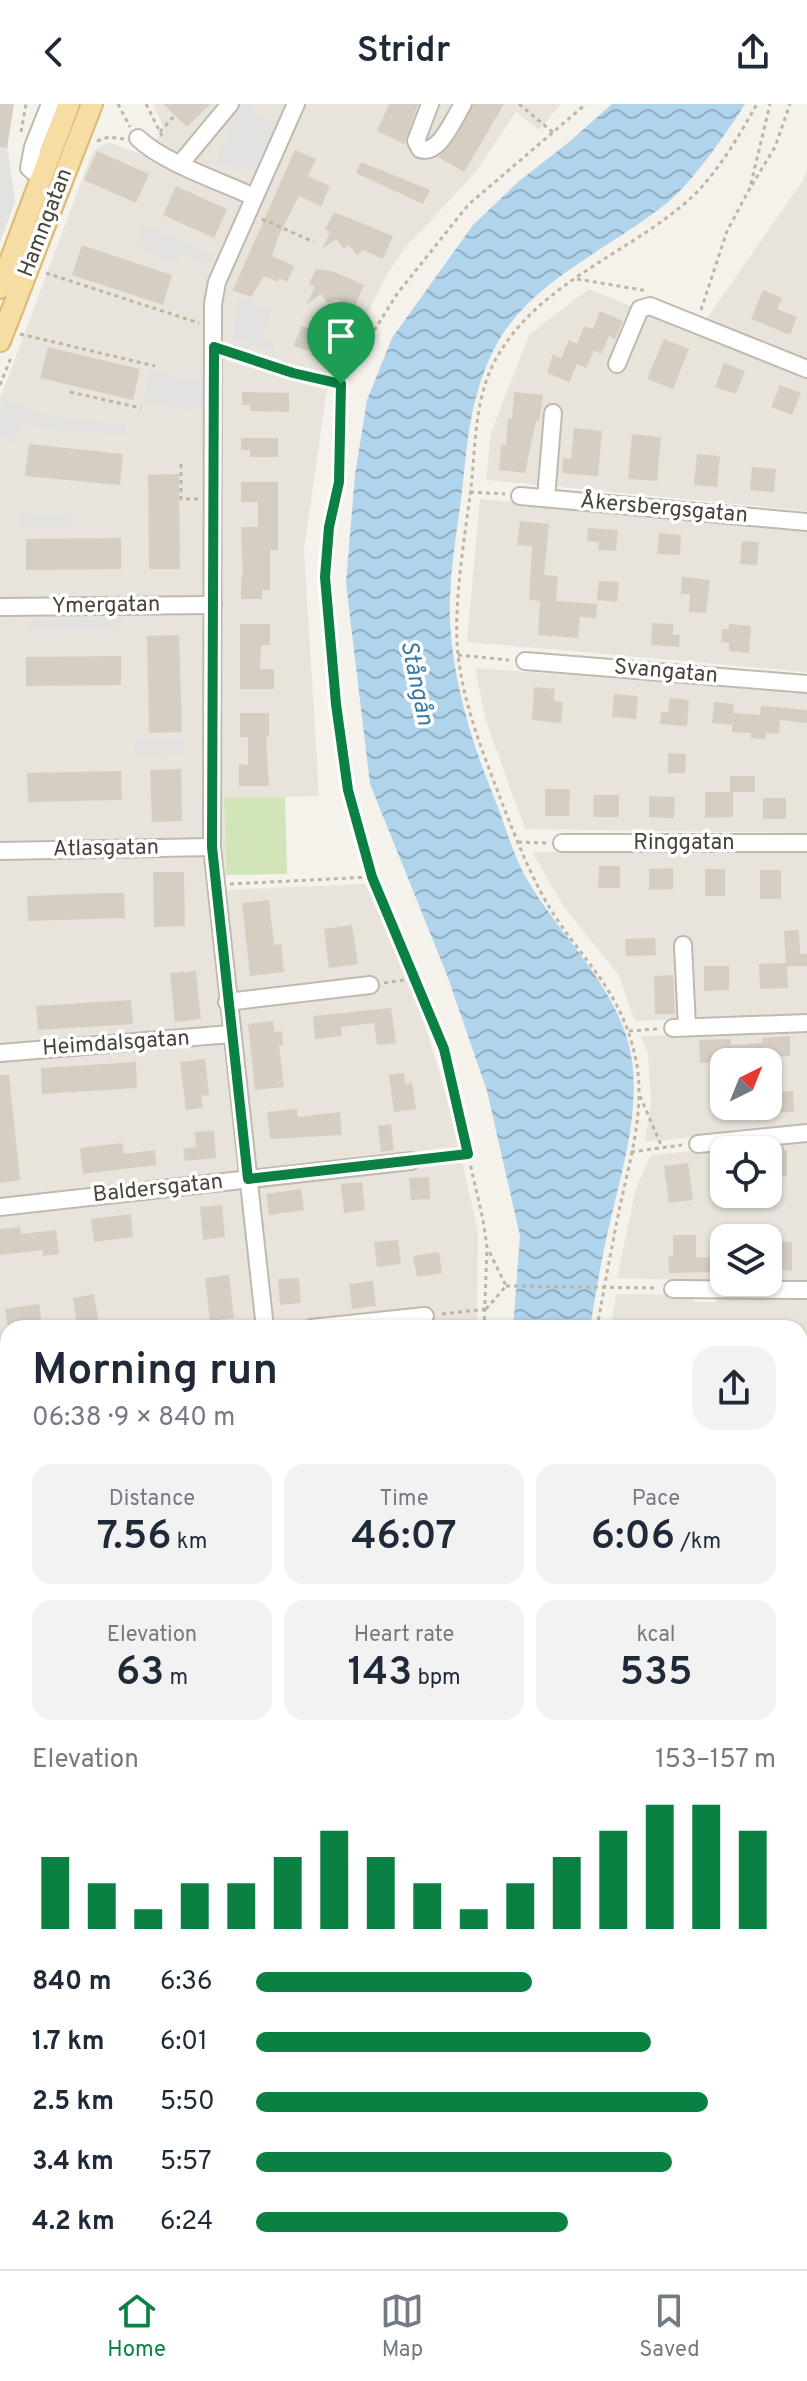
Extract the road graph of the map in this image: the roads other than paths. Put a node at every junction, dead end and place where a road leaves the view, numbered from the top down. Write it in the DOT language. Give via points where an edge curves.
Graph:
graph roads {
  1 [pos="50,104"];
  2 [pos="69,104"];
  3 [pos="92,104"];
  4 [pos="230,104"];
  5 [pos="296,104"];
  6 [pos="430,104"];
  7 [pos="463,104"];
  8 [pos="138,138"];
  9 [pos="174,160"];
  10 [pos="35,172"];
  11 [pos="251,205"];
  12 [pos="6,290"];
  13 [pos="0,341"];
  14 [pos="617,364"];
  15 [pos="807,369"];
  16 [pos="553,413"];
  17 [pos="520,496"];
  18 [pos="546,498"];
  19 [pos="807,522"];
  20 [pos="213,605"];
  21 [pos="0,607"];
  22 [pos="517,660"];
  23 [pos="807,684"];
  24 [pos="562,843"];
  25 [pos="807,843"];
  26 [pos="212,847"];
  27 [pos="0,851"];
  28 [pos="683,945"];
  29 [pos="370,985"];
  30 [pos="227,1002"];
  31 [pos="807,1023"];
  32 [pos="231,1034"];
  33 [pos="0,1053"];
  34 [pos="807,1133"];
  35 [pos="698,1144"];
  36 [pos="411,1161"];
  37 [pos="248,1179"];
  38 [pos="0,1207"];
  39 [pos="673,1289"];
  40 [pos="807,1290"];
  41 [pos="425,1316"];
  42 [pos="264,1320"];
  43 [pos="387,1320"];
  1 -- 10 [label="street" via="33,147"];
  2 -- 10 [label="main road, Hamngatan"];
  3 -- 12 [label="main road, Hamngatan"];
  4 -- 9 [label="street"];
  5 -- 11 [label="street"];
  6 -- 7 [label="street" via="416,141 425,152 439,142"];
  8 -- 9 [label="street"];
  9 -- 11 [label="street"];
  10 -- 12 [label="main road, Hamngatan"];
  11 -- 20 [label="street" via="217,282"];
  12 -- 13 [label="main road, Hamngatan"];
  14 -- 15 [label="street" via="640,309 650,306"];
  16 -- 18 [label="street"];
  17 -- 18 [label="street, Åkersbergsgatan"];
  18 -- 19 [label="street, Åkersbergsgatan"];
  20 -- 21 [label="street, Ymergatan"];
  20 -- 26 [label="street"];
  22 -- 23 [label="street, Svangatan"];
  24 -- 25 [label="street, Ringgatan"];
  26 -- 27 [label="street, Atlasgatan"];
  26 -- 30 [label="street"];
  28 -- 31 [label="street" via="680,1027"];
  29 -- 30 [label="street"];
  30 -- 32 [label="street"];
  32 -- 33 [label="street, Heimdalsgatan"];
  32 -- 37 [label="street"];
  34 -- 35 [label="street"];
  36 -- 37 [label="street, Baldersgatan"];
  37 -- 38 [label="street, Baldersgatan"];
  37 -- 42 [label="street"];
  39 -- 40 [label="street"];
  41 -- 43 [label="street"];
}
